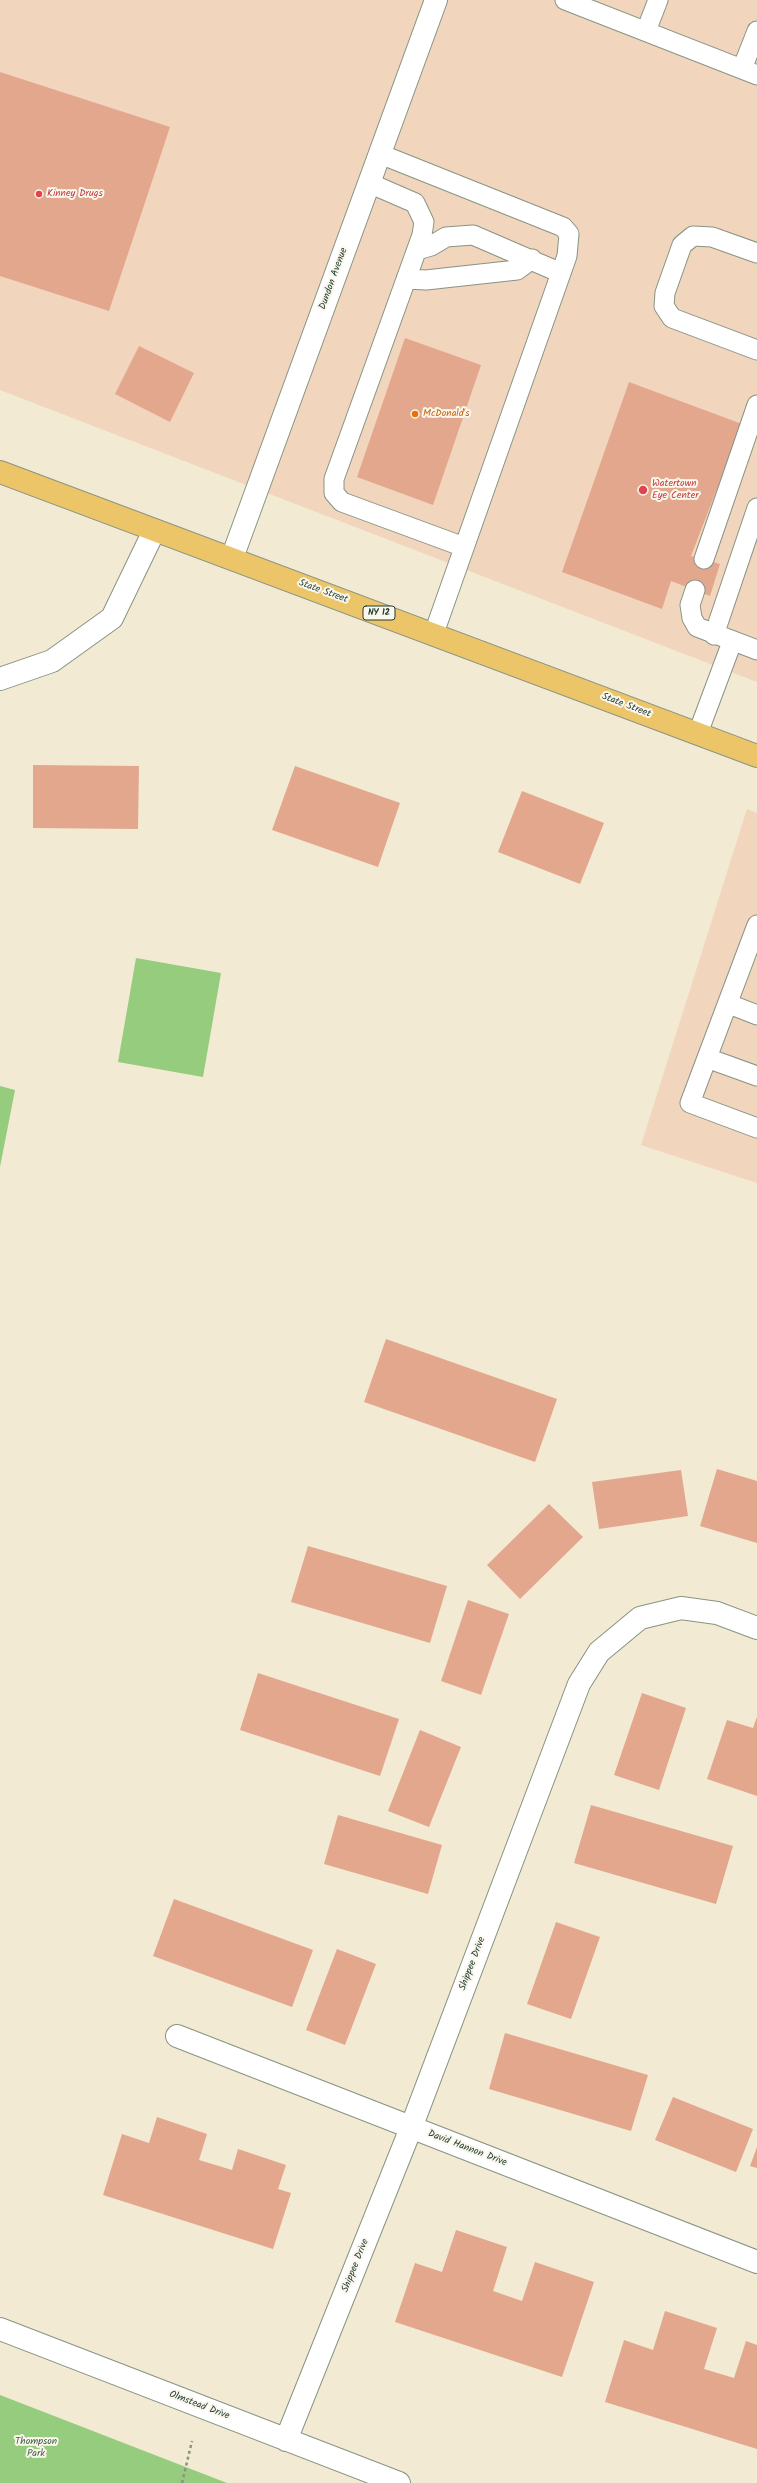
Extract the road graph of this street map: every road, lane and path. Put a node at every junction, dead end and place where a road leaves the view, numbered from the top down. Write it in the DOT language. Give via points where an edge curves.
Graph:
graph roads {
  1 [pos="436,0"];
  2 [pos="565,0"];
  3 [pos="658,0"];
  4 [pos="646,31"];
  5 [pos="757,31"];
  6 [pos="750,72"];
  7 [pos="380,154"];
  8 [pos="369,183"];
  9 [pos="417,250"];
  10 [pos="757,253"];
  11 [pos="532,259"];
  12 [pos="561,273"];
  13 [pos="406,279"];
  14 [pos="757,350"];
  15 [pos="757,408"];
  16 [pos="0,472"];
  17 [pos="757,508"];
  18 [pos="154,531"];
  19 [pos="464,547"];
  20 [pos="232,558"];
  21 [pos="704,559"];
  22 [pos="695,590"];
  23 [pos="434,633"];
  24 [pos="714,635"];
  25 [pos="732,642"];
  26 [pos="757,650"];
  27 [pos="0,679"];
  28 [pos="698,733"];
  29 [pos="757,756"];
  30 [pos="757,925"];
  31 [pos="729,1004"];
  32 [pos="757,1015"];
  33 [pos="707,1058"];
  34 [pos="757,1076"];
  35 [pos="757,1128"];
  36 [pos="757,1628"];
  37 [pos="177,2036"];
  38 [pos="411,2128"];
  39 [pos="757,2262"];
  40 [pos="0,2329"];
  41 [pos="286,2440"];
  42 [pos="192,2441"];
  43 [pos="182,2483"];
  44 [pos="399,2483"];
  1 -- 7 [label="street, Dundon Avenue"];
  2 -- 4 [label="lane"];
  3 -- 4 [label="lane"];
  4 -- 6 [label="lane"];
  5 -- 6 [label="lane"];
  7 -- 8 [label="street, Dundon Avenue"];
  7 -- 12 [label="lane" via="563,227 568,234 569,243"];
  8 -- 9 [label="lane" via="414,203 424,222"];
  8 -- 20 [label="street, Dundon Avenue"];
  9 -- 11 [label="lane" via="431,246 446,236 473,235"];
  9 -- 13 [label="lane"];
  10 -- 14 [label="lane" via="712,237 693,236 682,245 664,294 664,306 672,318"];
  11 -- 12 [label="lane"];
  11 -- 13 [label="lane" via="517,270 426,280"];
  12 -- 19 [label="lane"];
  13 -- 19 [label="lane" via="334,479 334,493 342,502"];
  15 -- 21 [label="lane"];
  16 -- 18 [label="highway, State Street / NY 12"];
  17 -- 24 [label="lane"];
  18 -- 20 [label="highway, State Street / NY 12"];
  18 -- 27 [label="street" via="112,618 52,661"];
  19 -- 23 [label="lane"];
  20 -- 23 [label="highway, State Street / NY 12"];
  22 -- 24 [label="lane" via="690,605 692,618 697,627"];
  23 -- 28 [label="highway, State Street / NY 12"];
  24 -- 25 [label="lane"];
  25 -- 26 [label="lane"];
  25 -- 28 [label="lane"];
  28 -- 29 [label="highway, State Street / NY 12"];
  30 -- 31 [label="lane"];
  31 -- 32 [label="lane"];
  31 -- 33 [label="lane"];
  33 -- 34 [label="lane"];
  33 -- 35 [label="lane" via="690,1104"];
  36 -- 38 [label="street, Shippee Drive" via="717,1613 681,1608 640,1618 599,1652 579,1684"];
  37 -- 38 [label="street, David Hannon Drive"];
  38 -- 39 [label="street, David Hannon Drive"];
  38 -- 41 [label="street, Shippee Drive"];
  40 -- 41 [label="street, Olmstead Drive"];
  41 -- 44 [label="street, Olmstead Drive"];
  42 -- 43 [label="path"];
}
